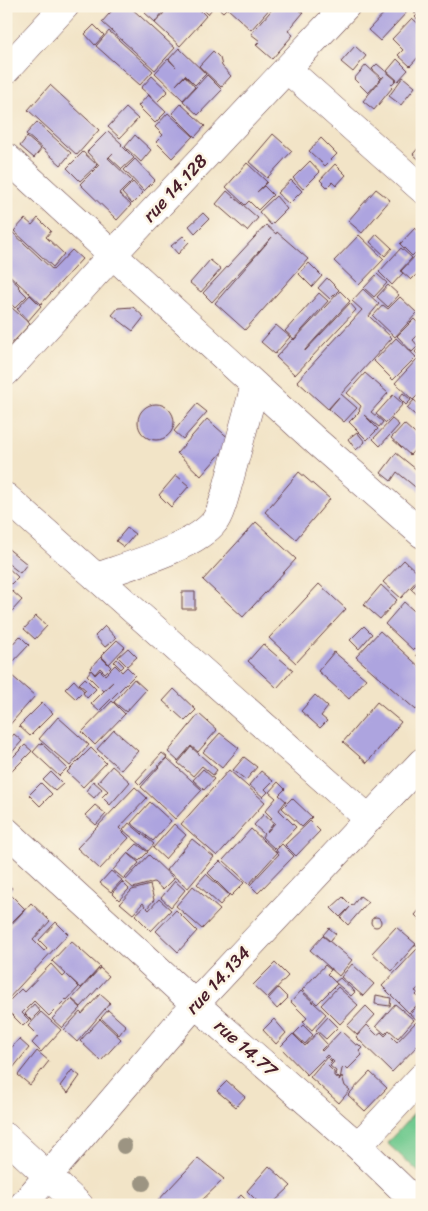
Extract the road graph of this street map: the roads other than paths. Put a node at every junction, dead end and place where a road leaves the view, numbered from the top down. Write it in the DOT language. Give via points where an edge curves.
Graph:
graph roads {
  1 [pos="65,6"];
  2 [pos="346,6"];
  3 [pos="287,69"];
  4 [pos="6,70"];
  5 [pos="6,157"];
  6 [pos="422,190"];
  7 [pos="113,254"];
  8 [pos="6,372"];
  9 [pos="255,386"];
  10 [pos="6,497"];
  11 [pos="422,534"];
  12 [pos="96,577"];
  13 [pos="422,762"];
  14 [pos="369,819"];
  15 [pos="6,832"];
  16 [pos="195,1004"];
  17 [pos="422,1077"];
  18 [pos="6,1137"];
  19 [pos="358,1146"];
  20 [pos="48,1176"];
  21 [pos="22,1205"];
  22 [pos="79,1205"];
  23 [pos="419,1205"];
  1 -- 4 [label="street"];
  2 -- 3 [label="street, rue 14.128"];
  3 -- 6 [label="street"];
  3 -- 7 [label="street, rue 14.128"];
  5 -- 7 [label="street"];
  7 -- 8 [label="street, rue 14.128"];
  7 -- 9 [label="street"];
  9 -- 11 [label="street"];
  9 -- 12 [label="street" via="215,521 206,530 171,550"];
  10 -- 12 [label="street"];
  12 -- 14 [label="street"];
  13 -- 14 [label="street, rue 14.134"];
  14 -- 16 [label="street, rue 14.134"];
  15 -- 16 [label="street, rue 14.77"];
  16 -- 19 [label="street, rue 14.77"];
  16 -- 20 [label="street, rue 14.134"];
  17 -- 19 [label="street"];
  18 -- 20 [label="street"];
  19 -- 23 [label="street, rue 14.77"];
  20 -- 21 [label="street, rue 14.134"];
  20 -- 22 [label="street"];
}
